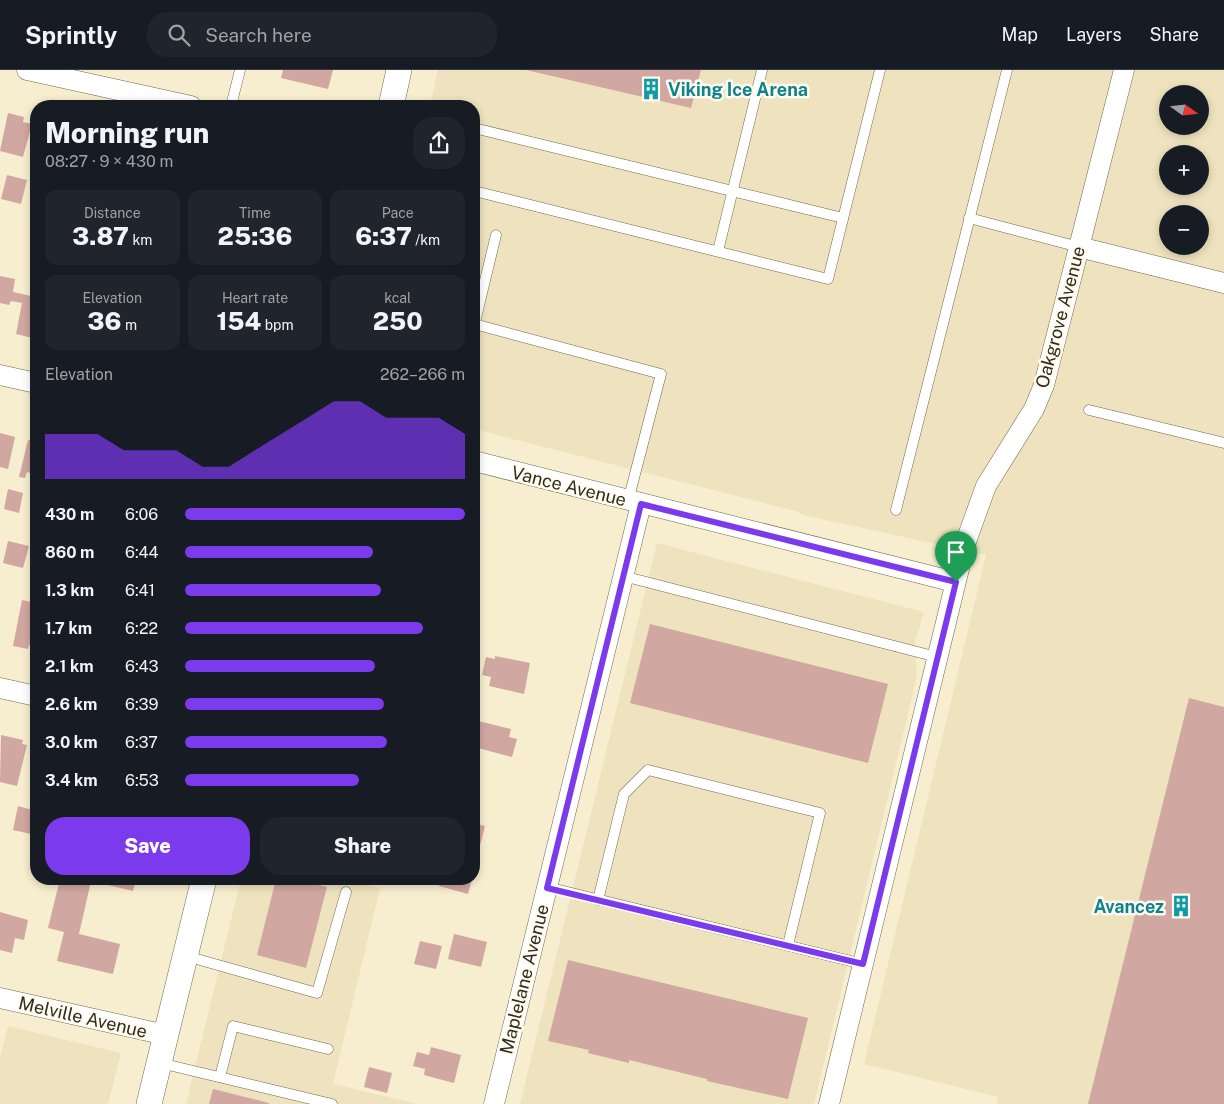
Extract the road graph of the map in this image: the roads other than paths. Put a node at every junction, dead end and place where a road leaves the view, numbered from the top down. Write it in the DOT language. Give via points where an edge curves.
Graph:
graph roads {
  1 [pos="27,70"];
  2 [pos="240,70"];
  3 [pos="399,70"];
  4 [pos="762,70"];
  5 [pos="880,70"];
  6 [pos="1007,70"];
  7 [pos="1124,70"];
  8 [pos="164,100"];
  9 [pos="232,100"];
  10 [pos="392,100"];
  11 [pos="480,129"];
  12 [pos="733,190"];
  13 [pos="480,192"];
  14 [pos="843,218"];
  15 [pos="969,218"];
  16 [pos="496,235"];
  17 [pos="1079,247"];
  18 [pos="718,251"];
  19 [pos="1224,283"];
  20 [pos="480,300"];
  21 [pos="480,327"];
  22 [pos="0,375"];
  23 [pos="30,382"];
  24 [pos="1089,410"];
  25 [pos="1224,443"];
  26 [pos="480,463"];
  27 [pos="635,502"];
  28 [pos="896,510"];
  29 [pos="623,576"];
  30 [pos="956,582"];
  31 [pos="937,657"];
  32 [pos="0,688"];
  33 [pos="30,695"];
  34 [pos="203,885"];
  35 [pos="547,888"];
  36 [pos="346,892"];
  37 [pos="598,900"];
  38 [pos="788,945"];
  39 [pos="186,956"];
  40 [pos="863,964"];
  41 [pos="0,998"];
  42 [pos="166,1036"];
  43 [pos="328,1049"];
  44 [pos="160,1063"];
  45 [pos="220,1077"];
  46 [pos="150,1104"];
  47 [pos="332,1104"];
  48 [pos="494,1104"];
  49 [pos="829,1104"];
  1 -- 8 [label="street"];
  2 -- 9 [label="lane"];
  3 -- 10 [label="street"];
  4 -- 12 [label="lane"];
  5 -- 14 [label="lane"];
  6 -- 15 [label="lane"];
  7 -- 17 [label="street, Oakgrove Avenue"];
  11 -- 12 [label="lane"];
  12 -- 14 [label="lane"];
  12 -- 18 [label="lane"];
  13 -- 18 [label="lane"];
  14 -- 18 [label="lane" via="828,278"];
  15 -- 17 [label="lane"];
  15 -- 28 [label="lane"];
  16 -- 20 [label="lane"];
  17 -- 19 [label="street"];
  17 -- 30 [label="street, Oakgrove Avenue" via="1044,385 1034,409 978,503"];
  21 -- 27 [label="lane, Maplelane Avenue" via="661,374"];
  22 -- 23 [label="street"];
  24 -- 25 [label="lane"];
  26 -- 27 [label="street, Vance Avenue"];
  27 -- 29 [label="street, Maplelane Avenue"];
  27 -- 30 [label="street, Vance Avenue"];
  29 -- 31 [label="lane"];
  29 -- 35 [label="street, Maplelane Avenue"];
  30 -- 31 [label="street, Oakgrove Avenue"];
  31 -- 40 [label="street, Oakgrove Avenue"];
  32 -- 33 [label="street"];
  34 -- 39 [label="street"];
  35 -- 37 [label="lane"];
  35 -- 48 [label="street, Maplelane Avenue"];
  36 -- 39 [label="lane" via="317,994"];
  37 -- 38 [label="lane"];
  37 -- 38 [label="lane" via="624,794 648,770 820,813"];
  38 -- 40 [label="lane"];
  39 -- 42 [label="street"];
  40 -- 49 [label="street, Oakgrove Avenue"];
  41 -- 42 [label="street, Melville Avenue"];
  42 -- 44 [label="street"];
  43 -- 45 [label="lane" via="233,1026"];
  44 -- 45 [label="lane"];
  44 -- 46 [label="street"];
  45 -- 47 [label="lane"];
}
